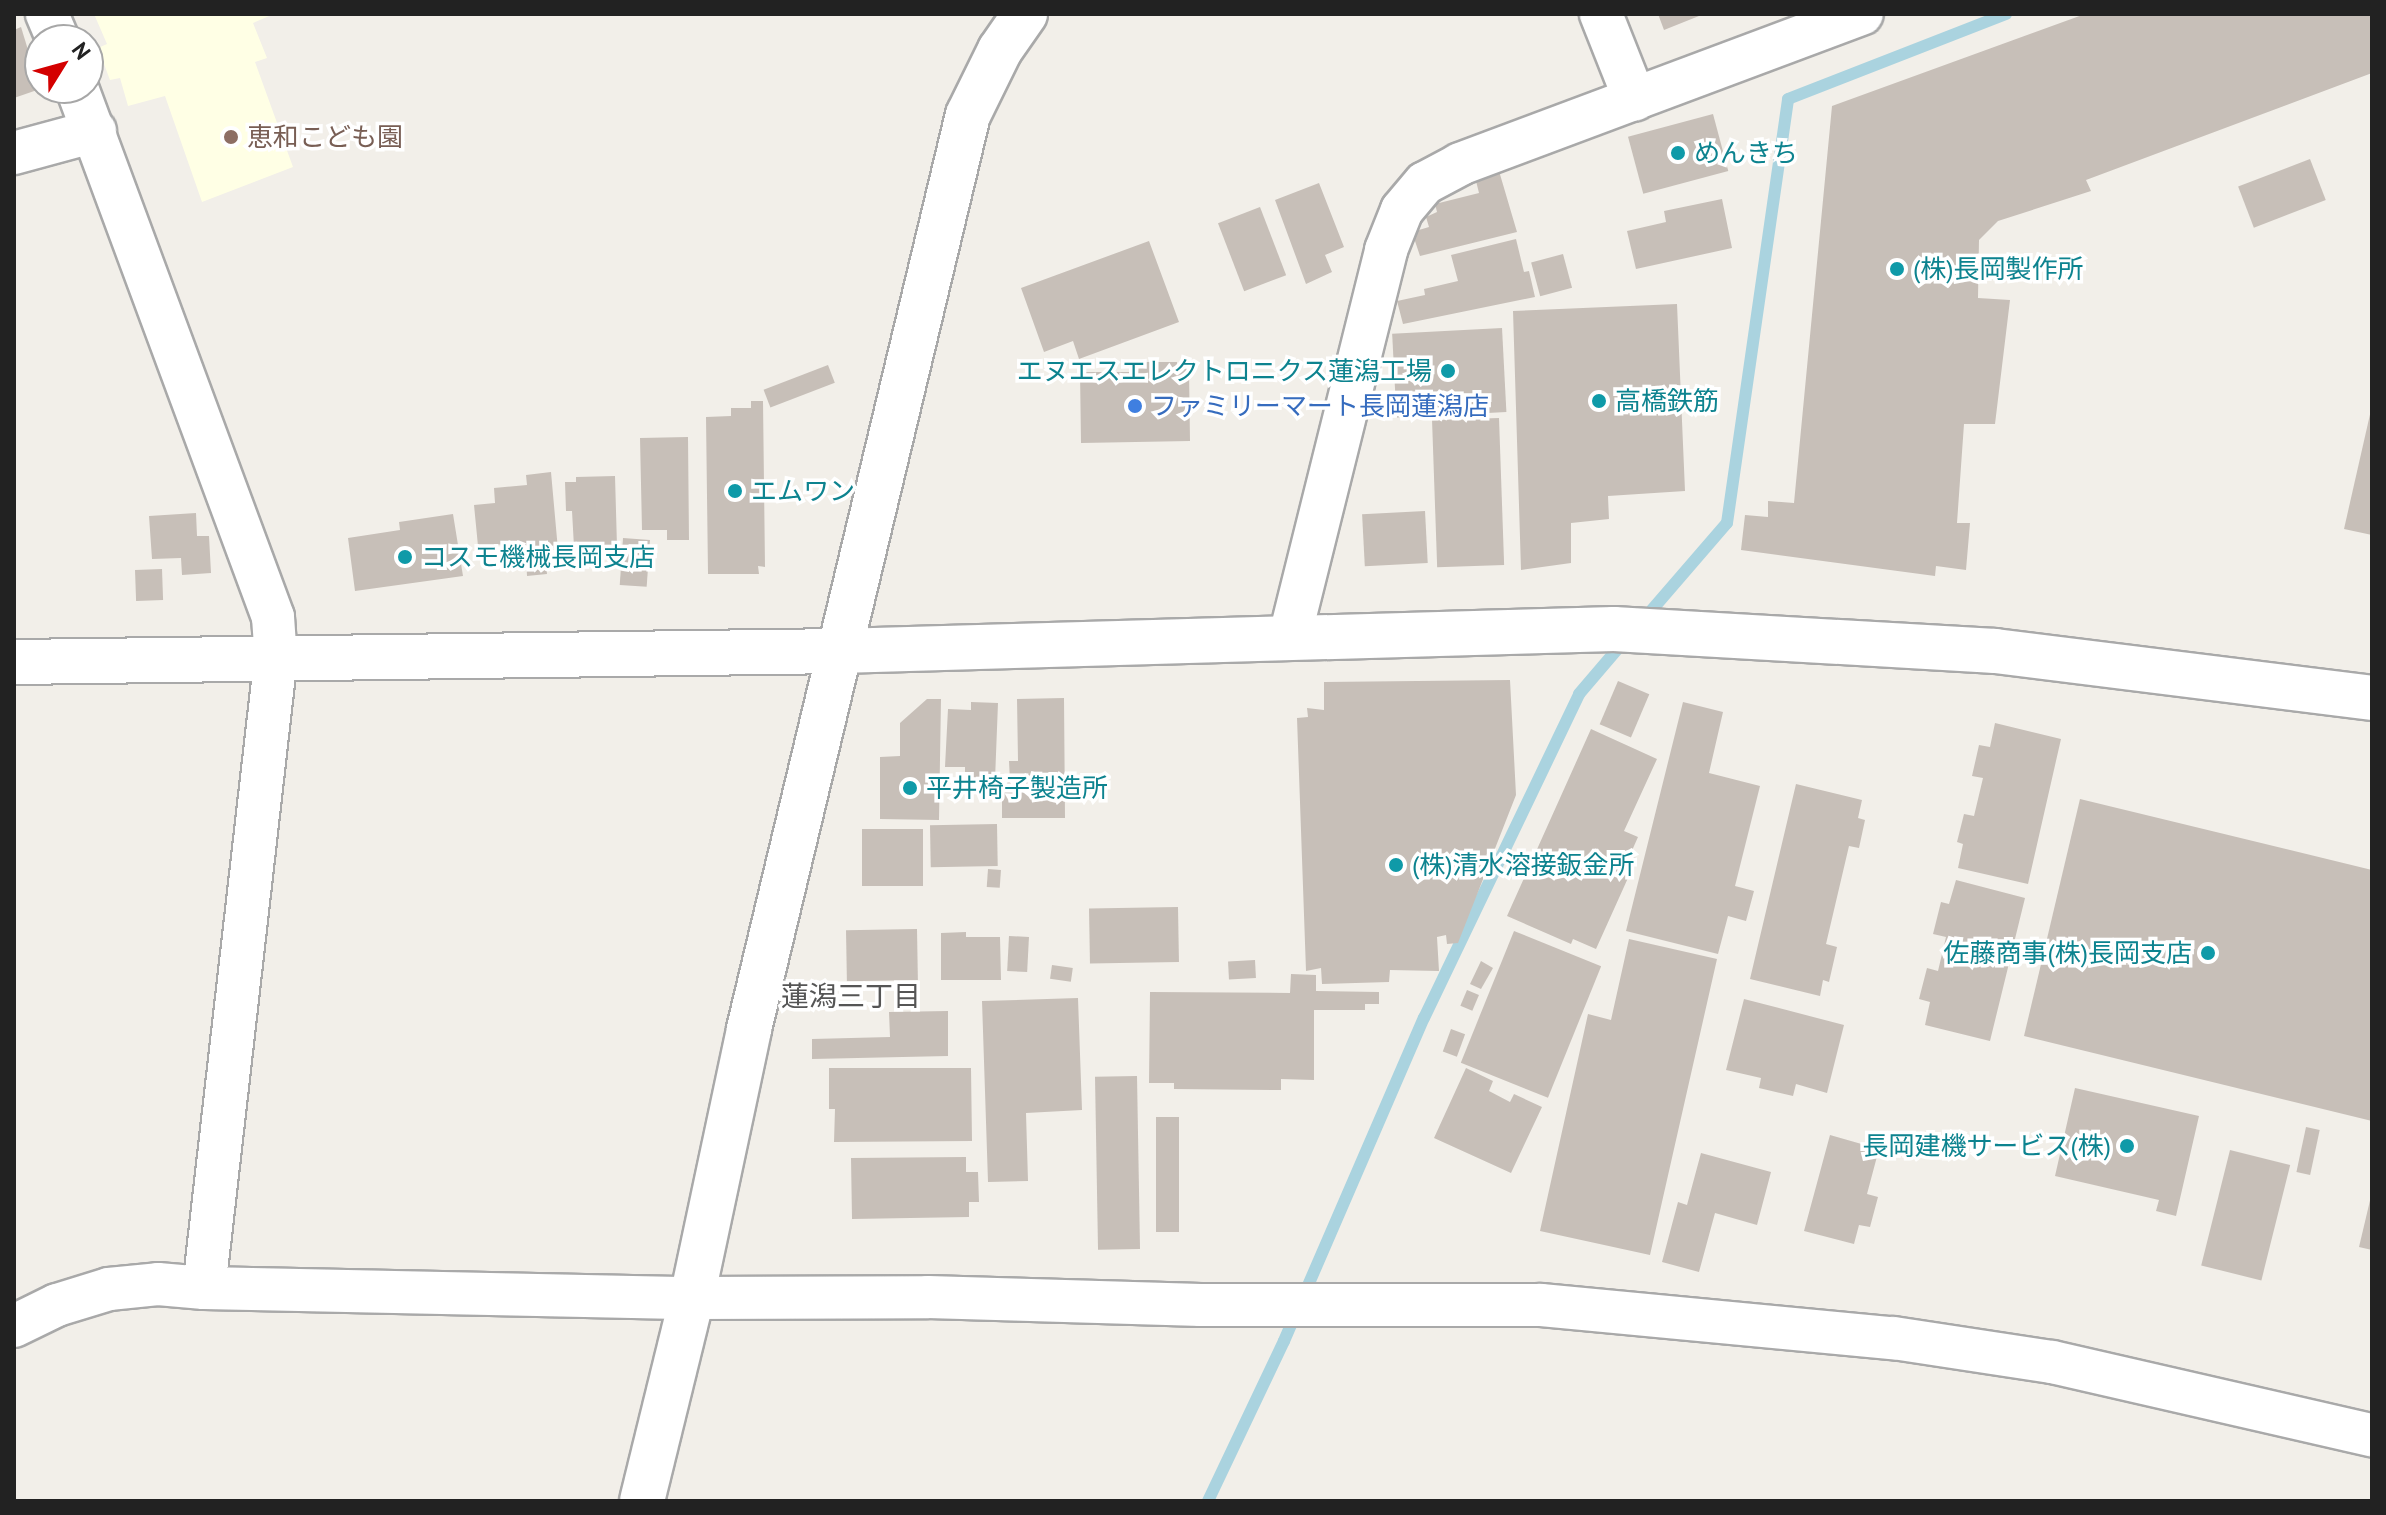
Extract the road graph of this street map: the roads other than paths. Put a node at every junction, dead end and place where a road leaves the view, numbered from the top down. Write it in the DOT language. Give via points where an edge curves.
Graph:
graph roads {
  1 [pos="1025,14"];
  2 [pos="1601,14"];
  3 [pos="1862,14"];
  4 [pos="1635,100"];
  5 [pos="84,104"];
  6 [pos="95,131"];
  7 [pos="14,153"];
  8 [pos="1290,636"];
  9 [pos="839,651"];
  10 [pos="276,656"];
  11 [pos="14,662"];
  12 [pos="2372,698"];
  13 [pos="204,1288"];
  14 [pos="692,1298"];
  15 [pos="14,1326"];
  16 [pos="2372,1435"];
  17 [pos="642,1501"];
  1 -- 9 [label="street" via="1000,50 968,115"];
  2 -- 4 [label="street"];
  3 -- 4 [label="street"];
  4 -- 8 [label="street" via="1460,164 1425,183 1402,210 1386,250"];
  5 -- 6 [label="street"];
  6 -- 7 [label="street"];
  6 -- 10 [label="street" via="273,617"];
  8 -- 9 [label="street"];
  8 -- 12 [label="street" via="1614,629 1896,644 1995,651"];
  9 -- 10 [label="street"];
  9 -- 14 [label="street" via="749,1029"];
  10 -- 11 [label="street"];
  10 -- 13 [label="street"];
  13 -- 14 [label="street"];
  13 -- 15 [label="street" via="158,1284 109,1289"];
  14 -- 16 [label="street" via="1541,1305 1893,1338 2052,1362"];
  14 -- 17 [label="street"];
}
